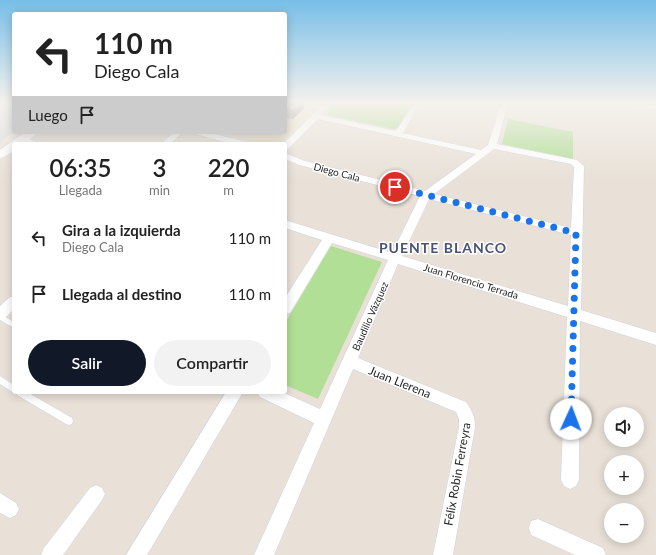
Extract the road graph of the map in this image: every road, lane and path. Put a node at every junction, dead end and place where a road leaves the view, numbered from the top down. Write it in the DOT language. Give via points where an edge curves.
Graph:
graph roads {
  1 [pos="303,129"];
  2 [pos="374,129"];
  3 [pos="401,129"];
  4 [pos="497,129"];
  5 [pos="30,134"];
  6 [pos="177,134"];
  7 [pos="206,134"];
  8 [pos="398,134"];
  9 [pos="19,142"];
  10 [pos="167,142"];
  11 [pos="236,142"];
  12 [pos="287,145"];
  13 [pos="492,146"];
  14 [pos="12,147"];
  15 [pos="484,153"];
  16 [pos="0,155"];
  17 [pos="287,157"];
  18 [pos="426,195"];
  19 [pos="287,225"];
  20 [pos="576,233"];
  21 [pos="329,238"];
  22 [pos="395,258"];
  23 [pos="12,303"];
  24 [pos="287,306"];
  25 [pos="574,313"];
  26 [pos="0,316"];
  27 [pos="12,324"];
  28 [pos="656,339"];
  29 [pos="350,361"];
  30 [pos="0,380"];
  31 [pos="12,388"];
  32 [pos="23,394"];
  33 [pos="233,394"];
  34 [pos="269,394"];
  35 [pos="450,402"];
  36 [pos="324,419"];
  37 [pos="69,421"];
  38 [pos="570,480"];
  39 [pos="96,494"];
  40 [pos="538,528"];
  41 [pos="51,555"];
  42 [pos="136,555"];
  43 [pos="264,555"];
  44 [pos="443,555"];
  45 [pos="596,555"];
  1 -- 12 [label="street"];
  2 -- 8 [label="street"];
  3 -- 8 [label="street"];
  4 -- 13 [label="street"];
  5 -- 9 [label="main road"];
  6 -- 10 [label="street"];
  7 -- 11 [label="street"];
  8 -- 15 [label="street"];
  13 -- 15 [label="street, Baudilio Vázquez"];
  13 -- 20 [label="street" via="574,162 579,166"];
  14 -- 16 [label="main road"];
  15 -- 18 [label="street, Baudilio Vázquez"];
  17 -- 18 [label="street, Diego Cala"];
  18 -- 20 [label="street, Diego Cala"];
  18 -- 22 [label="street, Baudilio Vázquez"];
  19 -- 21 [label="street, Juan Florencio Terrada"];
  20 -- 25 [label="street"];
  21 -- 22 [label="street, Juan Florencio Terrada"];
  21 -- 24 [label="street"];
  22 -- 25 [label="street, Juan Florencio Terrada"];
  22 -- 29 [label="street, Baudilio Vázquez"];
  23 -- 26 [label="street"];
  25 -- 28 [label="street, Juan Florencio Terrada"];
  25 -- 38 [label="street"];
  26 -- 27 [label="lane"];
  29 -- 35 [label="street, Juan Llerena"];
  29 -- 36 [label="street, Baudilio Vázquez"];
  30 -- 31 [label="lane"];
  32 -- 37 [label="lane"];
  33 -- 42 [label="street"];
  34 -- 36 [label="street"];
  35 -- 44 [label="street, Félix Robin Ferreyra" via="461,408 467,418 467,427"];
  36 -- 43 [label="street, Baudilio Vázquez"];
  39 -- 41 [label="street"];
  40 -- 45 [label="street"];
}
